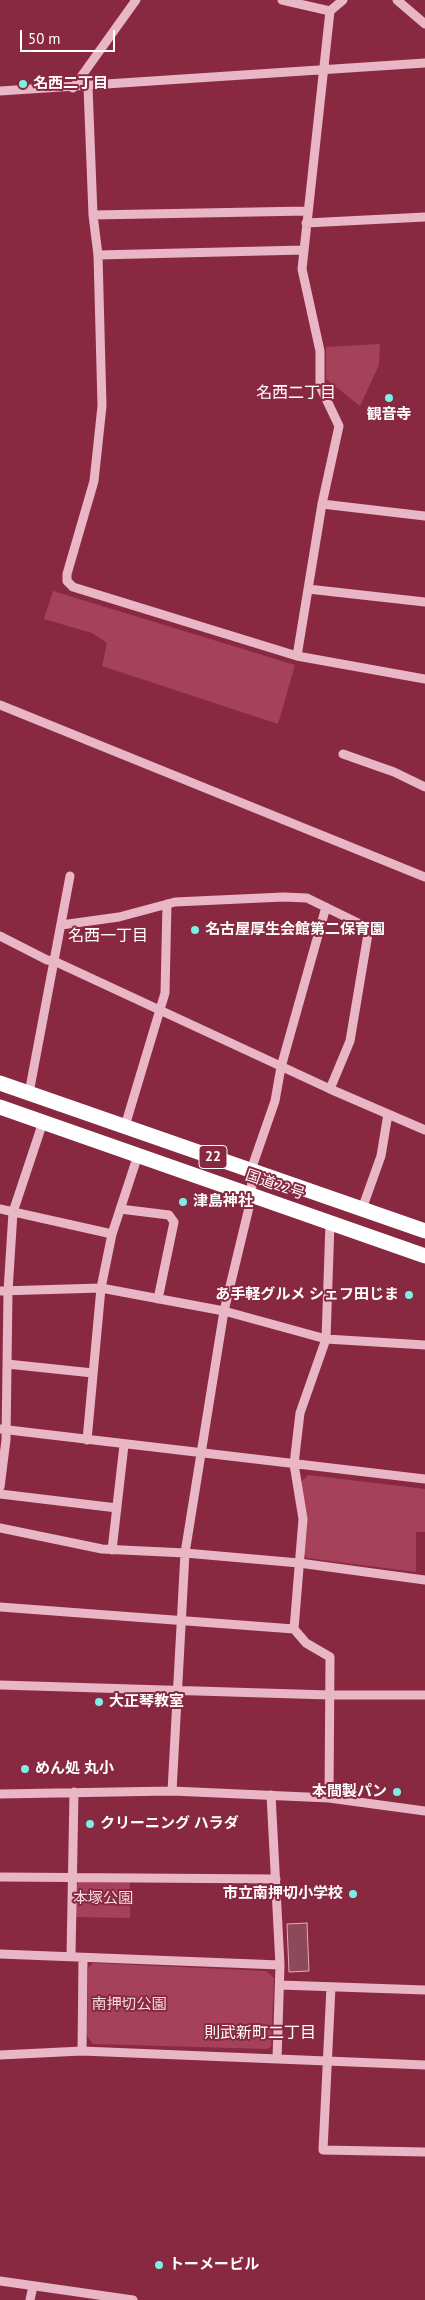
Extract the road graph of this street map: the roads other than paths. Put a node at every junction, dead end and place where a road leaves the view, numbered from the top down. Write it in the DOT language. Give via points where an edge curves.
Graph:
graph roads {
  1 [pos="136,0"];
  2 [pos="282,0"];
  3 [pos="343,0"];
  4 [pos="397,0"];
  5 [pos="330,11"];
  6 [pos="425,24"];
  7 [pos="425,63"];
  8 [pos="322,72"];
  9 [pos="88,87"];
  10 [pos="73,88"];
  11 [pos="0,92"];
  12 [pos="308,211"];
  13 [pos="93,215"];
  14 [pos="425,217"];
  15 [pos="306,223"];
  16 [pos="304,250"];
  17 [pos="98,255"];
  18 [pos="322,504"];
  19 [pos="425,516"];
  20 [pos="308,589"];
  21 [pos="425,602"];
  22 [pos="297,656"];
  23 [pos="425,679"];
  24 [pos="0,705"];
  25 [pos="343,754"];
  26 [pos="425,786"];
  27 [pos="70,876"];
  28 [pos="425,877"];
  29 [pos="167,904"];
  30 [pos="326,907"];
  31 [pos="61,924"];
  32 [pos="0,936"];
  33 [pos="54,961"];
  34 [pos="161,1011"];
  35 [pos="281,1067"];
  36 [pos="0,1083"];
  37 [pos="330,1089"];
  38 [pos="29,1092"];
  39 [pos="0,1107"];
  40 [pos="388,1114"];
  41 [pos="43,1122"];
  42 [pos="124,1126"];
  43 [pos="425,1130"];
  44 [pos="138,1155"];
  45 [pos="251,1170"];
  46 [pos="252,1195"];
  47 [pos="0,1209"];
  48 [pos="120,1209"];
  49 [pos="362,1209"];
  50 [pos="13,1212"];
  51 [pos="330,1223"];
  52 [pos="425,1231"];
  53 [pos="112,1234"];
  54 [pos="425,1256"];
  55 [pos="101,1288"];
  56 [pos="4,1291"];
  57 [pos="158,1299"];
  58 [pos="224,1311"];
  59 [pos="326,1339"];
  60 [pos="425,1345"];
  61 [pos="7,1364"];
  62 [pos="93,1373"];
  63 [pos="3,1429"];
  64 [pos="87,1440"];
  65 [pos="124,1445"];
  66 [pos="201,1453"];
  67 [pos="294,1464"];
  68 [pos="425,1479"];
  69 [pos="0,1487"];
  70 [pos="0,1494"];
  71 [pos="117,1508"];
  72 [pos="0,1528"];
  73 [pos="112,1550"];
  74 [pos="186,1553"];
  75 [pos="299,1563"];
  76 [pos="425,1580"];
  77 [pos="0,1607"];
  78 [pos="182,1622"];
  79 [pos="294,1629"];
  80 [pos="0,1685"];
  81 [pos="179,1690"];
  82 [pos="329,1695"];
  83 [pos="425,1695"];
  84 [pos="172,1791"];
  85 [pos="74,1792"];
  86 [pos="0,1794"];
  87 [pos="271,1795"];
  88 [pos="329,1798"];
  89 [pos="425,1811"];
  90 [pos="0,1877"];
  91 [pos="74,1878"];
  92 [pos="276,1880"];
  93 [pos="0,1954"];
  94 [pos="71,1956"];
  95 [pos="83,1958"];
  96 [pos="280,1965"];
  97 [pos="280,1985"];
  98 [pos="331,1988"];
  99 [pos="425,1990"];
  100 [pos="82,2051"];
  101 [pos="0,2056"];
  102 [pos="278,2059"];
  103 [pos="327,2062"];
  104 [pos="425,2065"];
  105 [pos="425,2152"];
  106 [pos="0,2282"];
  107 [pos="33,2286"];
  108 [pos="30,2300"];
  109 [pos="133,2300"];
  1 -- 10 [label="street"];
  2 -- 5 [label="street"];
  3 -- 5 [label="street"];
  4 -- 6 [label="street"];
  5 -- 8 [label="street"];
  7 -- 8 [label="street"];
  8 -- 9 [label="street"];
  8 -- 12 [label="street"];
  9 -- 10 [label="street"];
  9 -- 13 [label="street"];
  10 -- 11 [label="street"];
  12 -- 13 [label="street"];
  12 -- 15 [label="street"];
  13 -- 17 [label="street"];
  14 -- 15 [label="street"];
  15 -- 16 [label="street"];
  16 -- 17 [label="street"];
  16 -- 18 [label="street" via="302,269 320,351 320,386 339,426"];
  17 -- 22 [label="street" via="101,425 94,481 67,581 73,587"];
  18 -- 19 [label="street"];
  18 -- 20 [label="street"];
  20 -- 21 [label="street"];
  20 -- 22 [label="street"];
  22 -- 23 [label="street"];
  24 -- 28 [label="street"];
  25 -- 26 [label="street"];
  27 -- 31 [label="street"];
  29 -- 30 [label="street" via="283,897 307,898"];
  29 -- 31 [label="street" via="119,917"];
  29 -- 34 [label="street" via="166,978"];
  30 -- 35 [label="street"];
  30 -- 37 [label="street" via="360,924 368,934 350,1041"];
  31 -- 33 [label="street"];
  32 -- 33 [label="street"];
  33 -- 34 [label="street"];
  33 -- 38 [label="street"];
  34 -- 35 [label="street"];
  34 -- 42 [label="street"];
  35 -- 37 [label="street"];
  35 -- 45 [label="street" via="275,1102"];
  36 -- 38 [label="highway, 国道22号 / 22"];
  37 -- 40 [label="street"];
  38 -- 42 [label="highway, 国道22号 / 22"];
  39 -- 41 [label="highway, 国道22号 / 22"];
  40 -- 43 [label="street"];
  40 -- 49 [label="street" via="381,1156"];
  41 -- 44 [label="highway, 国道22号 / 22"];
  41 -- 50 [label="street"];
  42 -- 45 [label="highway, 国道22号 / 22"];
  44 -- 46 [label="highway, 国道22号 / 22"];
  44 -- 48 [label="street"];
  45 -- 46 [label="street"];
  45 -- 49 [label="highway, 国道22号 / 22"];
  46 -- 51 [label="highway, 国道22号 / 22"];
  46 -- 58 [label="street"];
  47 -- 50 [label="street"];
  48 -- 53 [label="street"];
  48 -- 57 [label="street" via="169,1215 174,1222"];
  49 -- 52 [label="highway, 国道22号 / 22"];
  50 -- 53 [label="street"];
  50 -- 56 [label="street"];
  51 -- 54 [label="highway, 国道22号 / 22"];
  51 -- 59 [label="street"];
  53 -- 55 [label="street"];
  55 -- 56 [label="street"];
  55 -- 57 [label="street"];
  55 -- 62 [label="street"];
  56 -- 61 [label="street"];
  57 -- 58 [label="street"];
  58 -- 59 [label="street"];
  58 -- 66 [label="street"];
  59 -- 60 [label="street"];
  59 -- 67 [label="street" via="300,1413"];
  61 -- 62 [label="street"];
  61 -- 63 [label="street"];
  62 -- 64 [label="street"];
  63 -- 64 [label="street"];
  63 -- 69 [label="street"];
  64 -- 65 [label="street"];
  65 -- 66 [label="street"];
  65 -- 71 [label="street"];
  66 -- 67 [label="street"];
  66 -- 74 [label="street"];
  67 -- 68 [label="street"];
  67 -- 75 [label="street" via="303,1519"];
  70 -- 71 [label="street"];
  71 -- 73 [label="street"];
  72 -- 73 [label="street"];
  73 -- 74 [label="street"];
  74 -- 75 [label="street"];
  74 -- 78 [label="street"];
  75 -- 76 [label="street"];
  75 -- 79 [label="street"];
  77 -- 78 [label="street"];
  78 -- 79 [label="street"];
  78 -- 81 [label="street"];
  79 -- 82 [label="street" via="306,1643 330,1657"];
  80 -- 81 [label="street"];
  81 -- 82 [label="street"];
  81 -- 84 [label="street"];
  82 -- 83 [label="street"];
  82 -- 88 [label="street"];
  84 -- 85 [label="street"];
  84 -- 87 [label="street"];
  85 -- 86 [label="street"];
  85 -- 91 [label="street"];
  87 -- 88 [label="street"];
  87 -- 92 [label="street"];
  88 -- 89 [label="street"];
  90 -- 91 [label="street"];
  91 -- 92 [label="street"];
  91 -- 94 [label="street"];
  92 -- 96 [label="street"];
  93 -- 94 [label="street"];
  94 -- 95 [label="street"];
  95 -- 96 [label="street"];
  95 -- 100 [label="street"];
  96 -- 97 [label="street"];
  97 -- 98 [label="street"];
  97 -- 102 [label="street"];
  98 -- 99 [label="street"];
  98 -- 103 [label="street"];
  100 -- 101 [label="street"];
  100 -- 102 [label="street"];
  102 -- 103 [label="street"];
  103 -- 104 [label="street"];
  103 -- 105 [label="street" via="323,2150"];
  106 -- 107 [label="street"];
  107 -- 108 [label="street"];
  107 -- 109 [label="street"];
}
